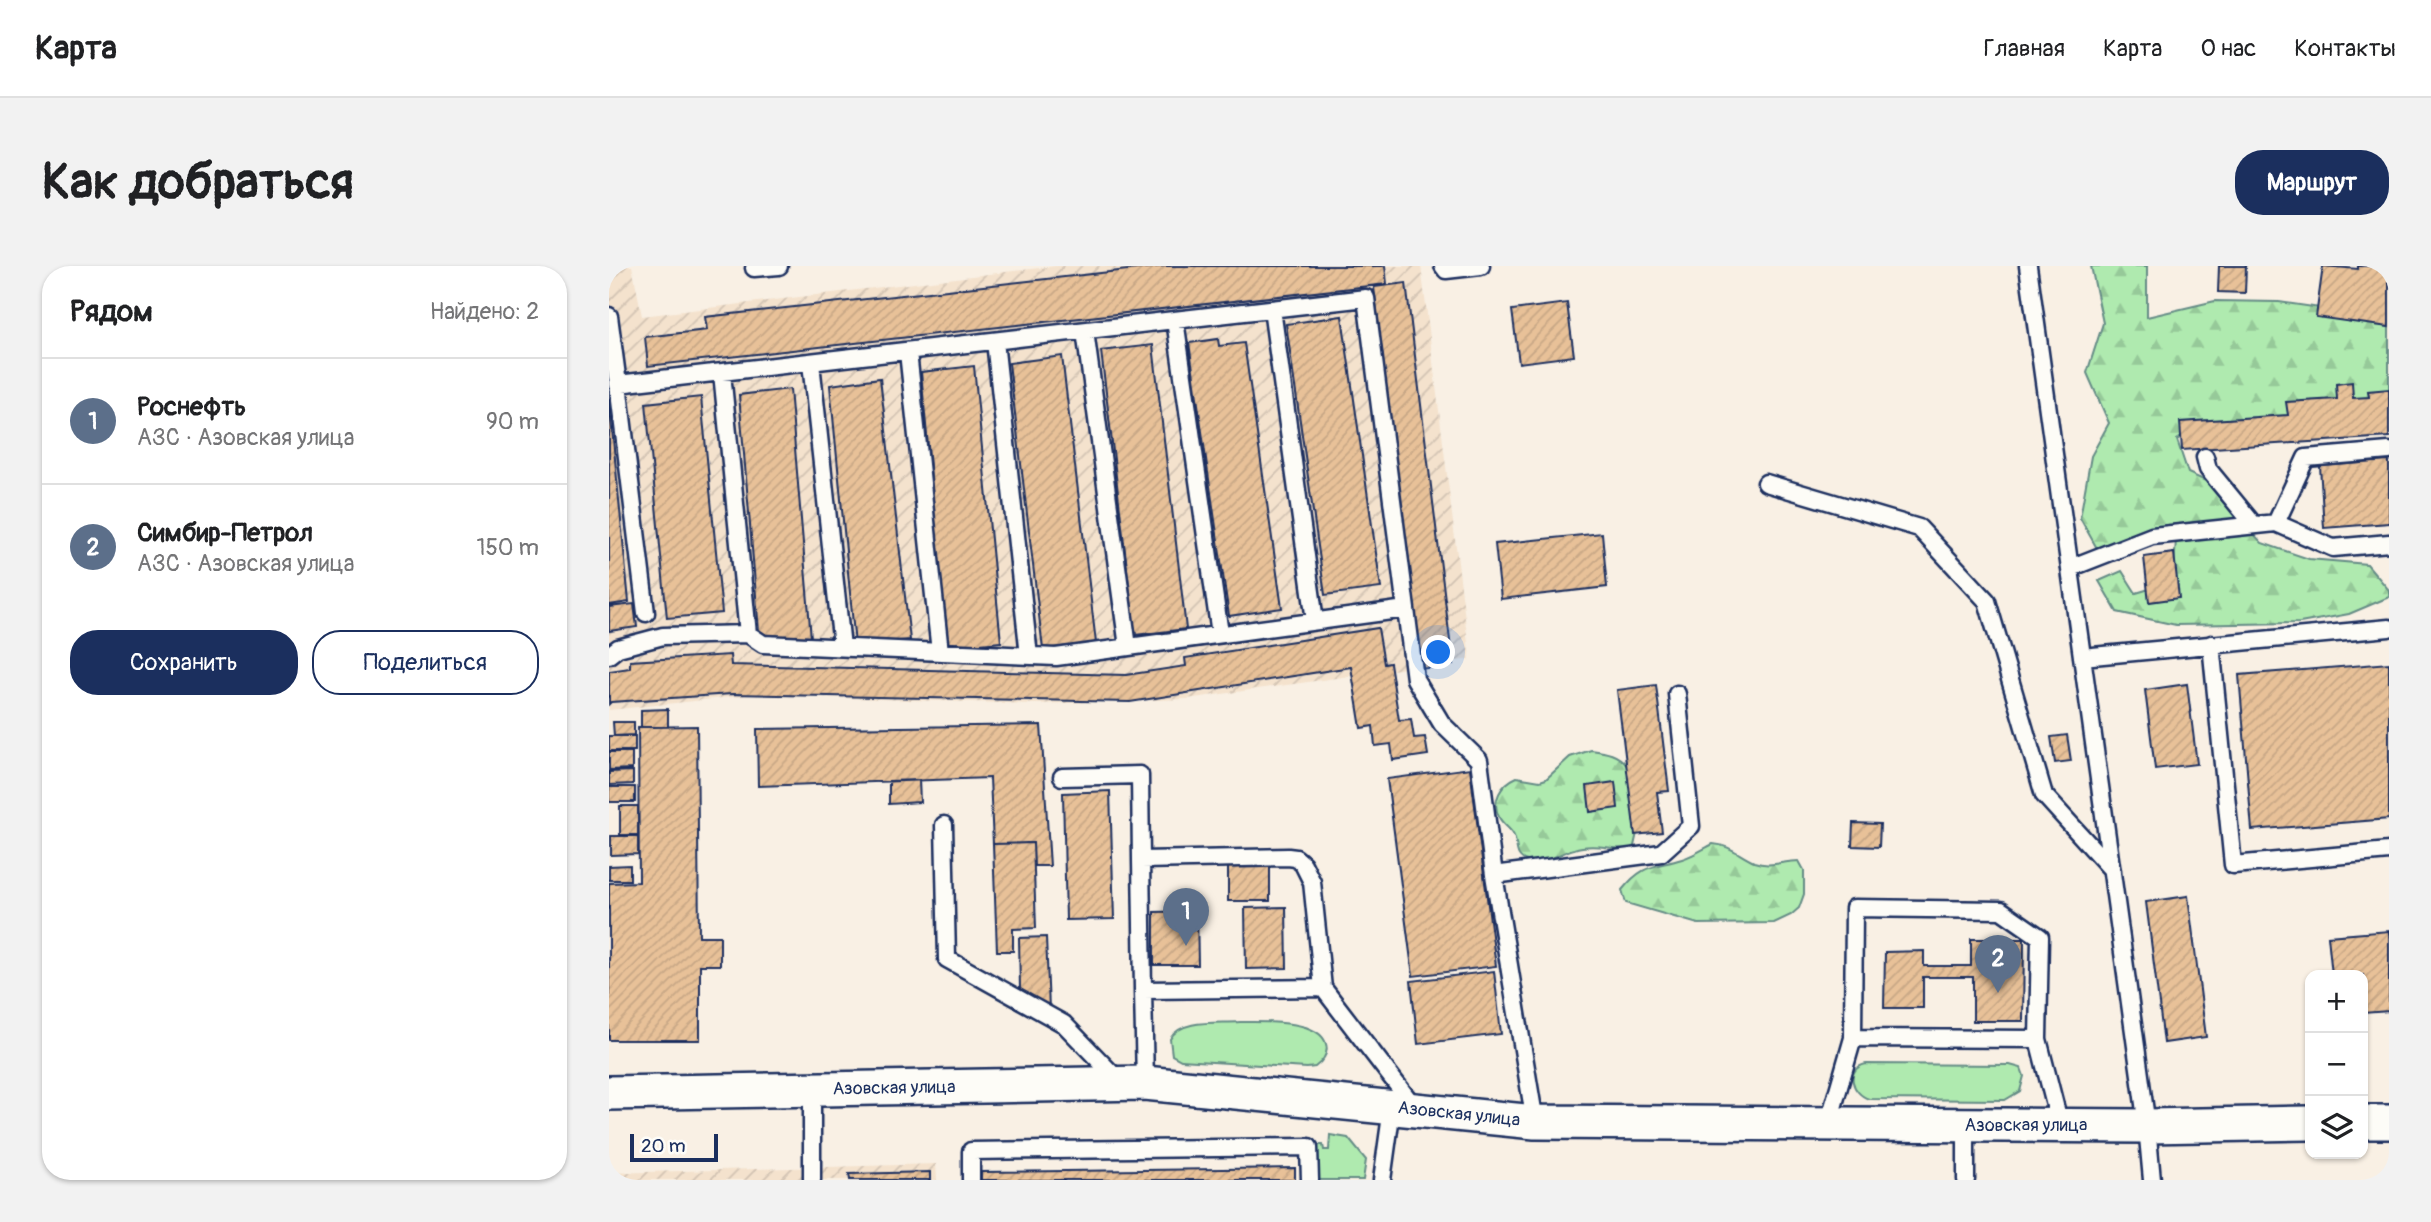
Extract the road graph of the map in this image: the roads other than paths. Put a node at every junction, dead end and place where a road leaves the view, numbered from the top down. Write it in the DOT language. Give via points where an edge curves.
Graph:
graph roads {
  1 [pos="779,266"];
  2 [pos="1443,266"];
  3 [pos="1481,266"];
  4 [pos="2028,266"];
  5 [pos="754,268"];
  6 [pos="1272,309"];
  7 [pos="609,316"];
  8 [pos="1175,320"];
  9 [pos="1085,331"];
  10 [pos="995,341"];
  11 [pos="908,352"];
  12 [pos="811,363"];
  13 [pos="722,373"];
  14 [pos="618,384"];
  15 [pos="2389,451"];
  16 [pos="2205,457"];
  17 [pos="1766,483"];
  18 [pos="2276,523"];
  19 [pos="2254,525"];
  20 [pos="2389,543"];
  21 [pos="2070,568"];
  22 [pos="1406,609"];
  23 [pos="646,613"];
  24 [pos="1315,621"];
  25 [pos="2389,628"];
  26 [pos="748,634"];
  27 [pos="1220,634"];
  28 [pos="2211,645"];
  29 [pos="842,647"];
  30 [pos="1128,647"];
  31 [pos="940,652"];
  32 [pos="609,655"];
  33 [pos="1029,656"];
  34 [pos="2082,657"];
  35 [pos="1677,694"];
  36 [pos="1062,776"];
  37 [pos="944,825"];
  38 [pos="2389,851"];
  39 [pos="1141,859"];
  40 [pos="2112,870"];
  41 [pos="1494,875"];
  42 [pos="1323,988"];
  43 [pos="1143,990"];
  44 [pos="1853,1038"];
  45 [pos="2038,1039"];
  46 [pos="1133,1084"];
  47 [pos="812,1089"];
  48 [pos="609,1093"];
  49 [pos="1404,1109"];
  50 [pos="1535,1122"];
  51 [pos="2368,1122"];
  52 [pos="2389,1122"];
  53 [pos="2305,1123"];
  54 [pos="1828,1125"];
  55 [pos="1966,1125"];
  56 [pos="2060,1125"];
  57 [pos="2147,1126"];
  58 [pos="812,1180"];
  59 [pos="971,1180"];
  60 [pos="1310,1180"];
  61 [pos="1383,1180"];
  62 [pos="1966,1180"];
  63 [pos="2152,1180"];
  1 -- 5 [label="lane"];
  2 -- 3 [label="lane" via="1446,270"];
  4 -- 21 [label="lane"];
  6 -- 8 [label="lane"];
  6 -- 22 [label="lane" via="1366,298"];
  6 -- 24 [label="lane"];
  7 -- 14 [label="lane"];
  8 -- 9 [label="lane"];
  8 -- 27 [label="lane"];
  9 -- 10 [label="lane"];
  9 -- 30 [label="lane"];
  10 -- 11 [label="lane"];
  10 -- 33 [label="lane"];
  11 -- 12 [label="lane"];
  11 -- 31 [label="lane"];
  12 -- 13 [label="lane"];
  12 -- 29 [label="lane"];
  13 -- 14 [label="lane"];
  13 -- 26 [label="lane"];
  14 -- 23 [label="lane"];
  15 -- 18 [label="lane" via="2306,458"];
  16 -- 19 [label="lane" via="2208,469"];
  17 -- 40 [label="lane" via="1919,528 1987,601 2044,795"];
  18 -- 19 [label="lane"];
  18 -- 20 [label="lane" via="2333,548"];
  19 -- 21 [label="lane" via="2152,536"];
  21 -- 34 [label="lane"];
  22 -- 24 [label="lane"];
  22 -- 41 [label="lane" via="1415,679 1442,724 1479,760"];
  24 -- 27 [label="lane"];
  25 -- 28 [label="lane"];
  26 -- 29 [label="lane" via="763,643"];
  26 -- 32 [label="lane" via="663,636 618,648"];
  27 -- 30 [label="lane"];
  28 -- 34 [label="lane"];
  28 -- 38 [label="lane" via="2232,865"];
  29 -- 31 [label="lane"];
  30 -- 33 [label="lane"];
  31 -- 33 [label="lane"];
  34 -- 40 [label="lane"];
  35 -- 41 [label="lane" via="1691,826 1661,853"];
  36 -- 39 [label="lane" via="1140,775"];
  37 -- 46 [label="lane" via="947,959 1063,1024"];
  39 -- 42 [label="lane" via="1296,858 1310,873"];
  39 -- 43 [label="lane"];
  40 -- 57 [label="lane"];
  41 -- 50 [label="lane"];
  42 -- 43 [label="lane"];
  42 -- 49 [label="lane"];
  43 -- 46 [label="lane"];
  44 -- 45 [label="lane"];
  44 -- 45 [label="lane" via="1854,908 2001,910 2040,937"];
  44 -- 54 [label="lane"];
  45 -- 56 [label="lane"];
  46 -- 47 [label="street, Азовская улица"];
  46 -- 49 [label="street, Азовская улица"];
  47 -- 48 [label="street, Азовская улица"];
  47 -- 58 [label="lane"];
  49 -- 50 [label="street, Азовская улица"];
  49 -- 61 [label="lane"];
  50 -- 54 [label="street, Азовская улица"];
  51 -- 52 [label="street"];
  53 -- 57 [label="street, Азовская улица"];
  54 -- 55 [label="street, Азовская улица"];
  55 -- 56 [label="street, Азовская улица"];
  55 -- 62 [label="lane"];
  56 -- 57 [label="street, Азовская улица"];
  57 -- 63 [label="lane"];
  59 -- 60 [label="lane" via="971,1151 1309,1147"];
}
